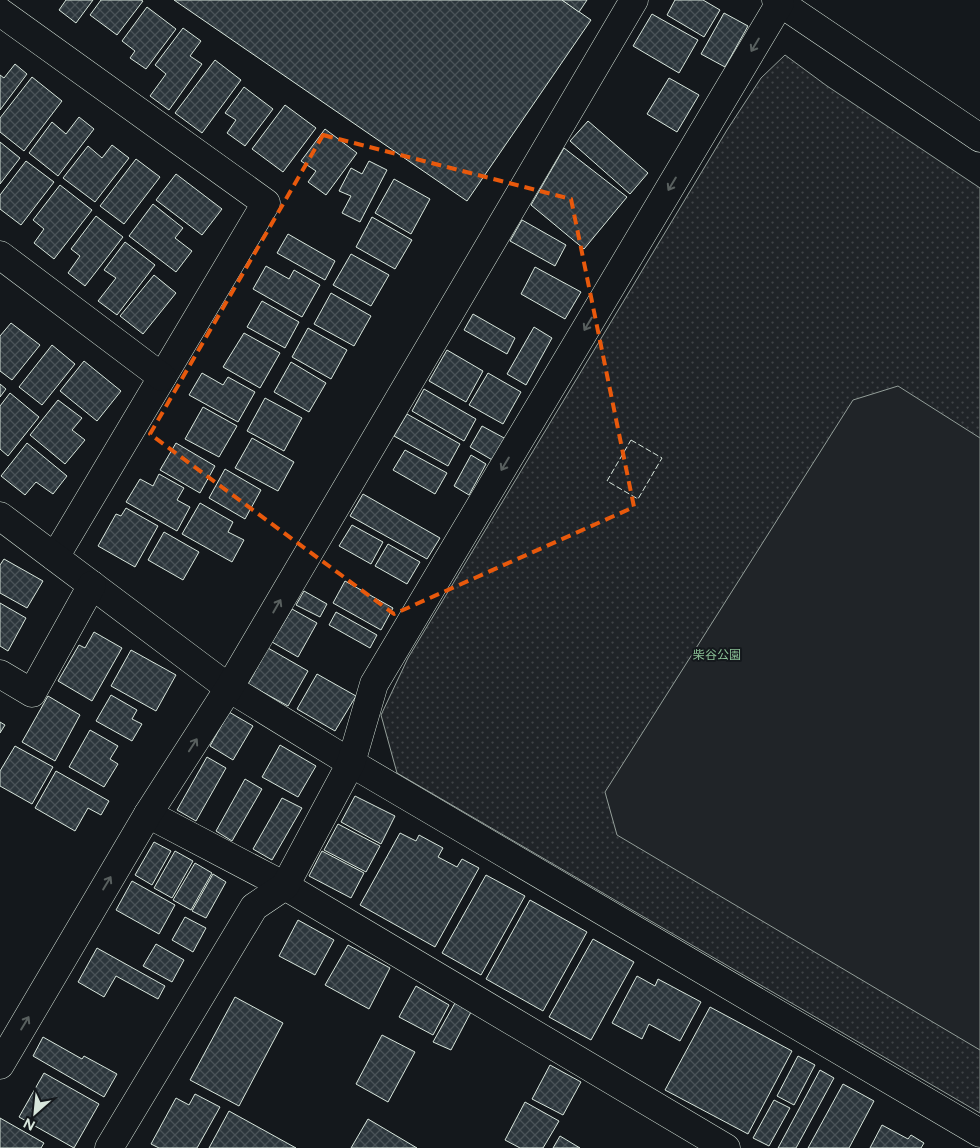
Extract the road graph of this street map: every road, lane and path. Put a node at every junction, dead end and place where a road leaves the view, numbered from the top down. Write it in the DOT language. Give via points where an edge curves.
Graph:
graph roads {
  1 [pos="634,0"];
  2 [pos="778,1"];
  3 [pos="0,12"];
  4 [pos="980,138"];
  5 [pos="0,255"];
  6 [pos="162,377"];
  7 [pos="0,516"];
  8 [pos="55,557"];
  9 [pos="92,585"];
  10 [pos="0,674"];
  11 [pos="229,688"];
  12 [pos="351,763"];
  13 [pos="148,814"];
  14 [pos="285,886"];
  15 [pos="0,1065"];
  16 [pos="980,1133"];
  17 [pos="109,1148"];
  18 [pos="726,1148"];
  11 -- 1 [label="street, one-way"];
  2 -- 4 [label="street"];
  2 -- 12 [label="street, one-way" via="374,684"];
  3 -- 6 [label="street" via="266,203"];
  5 -- 6 [label="street"];
  6 -- 8 [label="street"];
  7 -- 8 [label="street"];
  8 -- 9 [label="street"];
  9 -- 10 [label="street" via="32,693"];
  9 -- 11 [label="street"];
  11 -- 12 [label="street"];
  13 -- 11 [label="street, one-way"];
  12 -- 14 [label="street"];
  12 -- 16 [label="street"];
  13 -- 14 [label="street"];
  15 -- 13 [label="street, one-way"];
  14 -- 17 [label="street" via="254,907"];
  14 -- 18 [label="street"];
}
